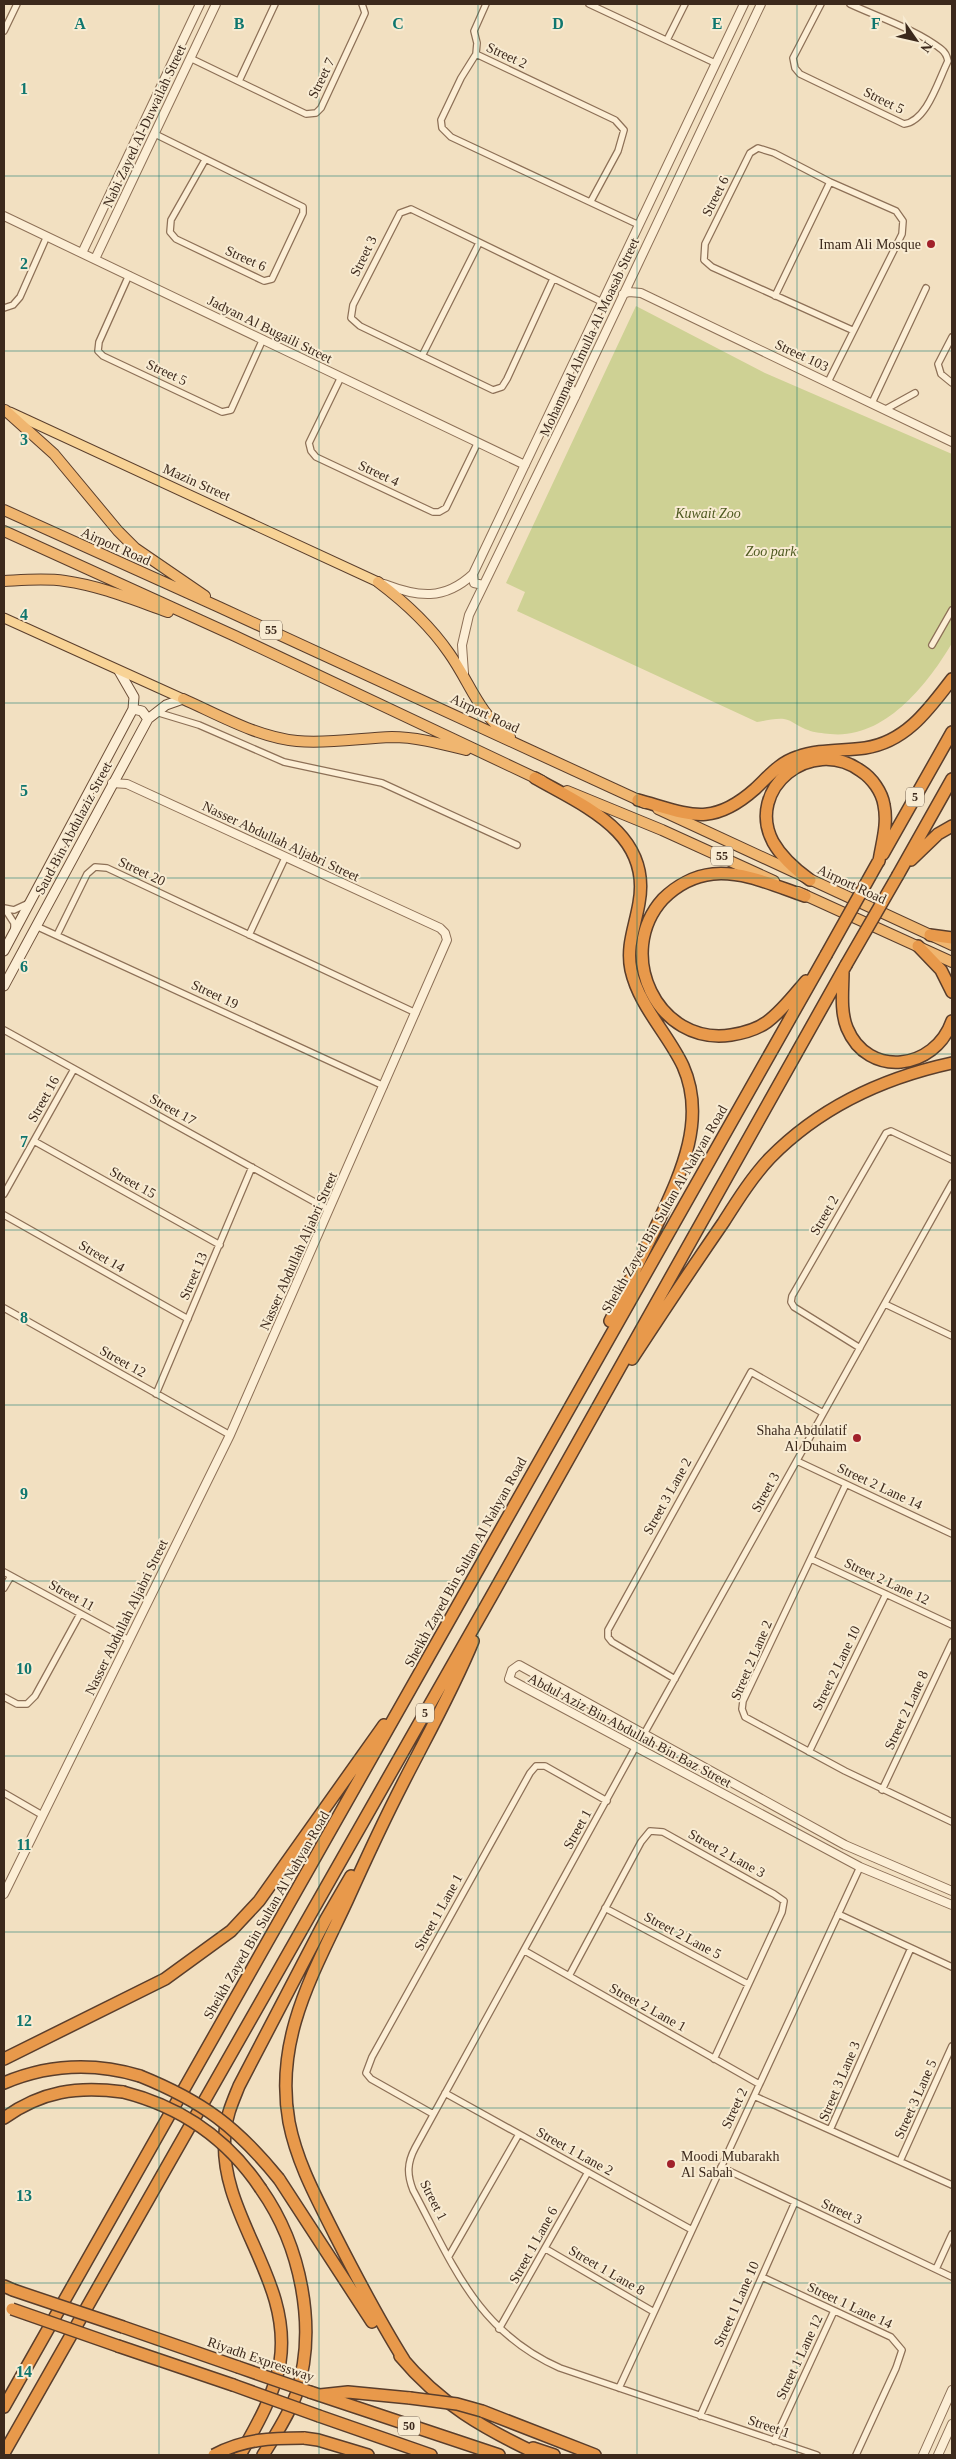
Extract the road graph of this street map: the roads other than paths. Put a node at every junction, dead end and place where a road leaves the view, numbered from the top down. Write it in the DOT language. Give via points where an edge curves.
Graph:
graph roads {
  1 [pos="17,4"];
  2 [pos="200,4"];
  3 [pos="216,4"];
  4 [pos="275,4"];
  5 [pos="362,4"];
  6 [pos="486,4"];
  7 [pos="589,4"];
  8 [pos="685,4"];
  9 [pos="744,4"];
  10 [pos="761,4"];
  11 [pos="820,4"];
  12 [pos="850,4"];
  13 [pos="4,31"];
  14 [pos="667,40"];
  15 [pos="476,54"];
  16 [pos="190,58"];
  17 [pos="715,63"];
  18 [pos="239,81"];
  19 [pos="694,110"];
  20 [pos="709,113"];
  21 [pos="155,134"];
  22 [pos="205,160"];
  23 [pos="119,173"];
  24 [pos="132,181"];
  25 [pos="830,182"];
  26 [pos="111,192"];
  27 [pos="124,198"];
  28 [pos="591,201"];
  29 [pos="4,216"];
  30 [pos="639,225"];
  31 [pos="47,236"];
  32 [pos="478,244"];
  33 [pos="82,253"];
  34 [pos="95,259"];
  35 [pos="128,275"];
  36 [pos="631,278"];
  37 [pos="553,280"];
  38 [pos="926,288"];
  39 [pos="641,293"];
  40 [pos="623,294"];
  41 [pos="775,296"];
  42 [pos="602,302"];
  43 [pos="4,308"];
  44 [pos="852,330"];
  45 [pos="952,337"];
  46 [pos="263,340"];
  47 [pos="422,356"];
  48 [pos="570,368"];
  49 [pos="341,377"];
  50 [pos="584,377"];
  51 [pos="828,382"];
  52 [pos="952,383"];
  53 [pos="562,387"];
  54 [pos="915,393"];
  55 [pos="575,397"];
  56 [pos="872,403"];
  57 [pos="4,410"];
  58 [pos="886,410"];
  59 [pos="478,442"];
  60 [pos="952,442"];
  61 [pos="526,465"];
  62 [pos="4,510"];
  63 [pos="4,531"];
  64 [pos="474,574"];
  65 [pos="4,581"];
  66 [pos="378,582"];
  67 [pos="483,585"];
  68 [pos="219,607"];
  69 [pos="952,610"];
  70 [pos="4,618"];
  71 [pos="235,636"];
  72 [pos="932,645"];
  73 [pos="120,671"];
  74 [pos="952,679"];
  75 [pos="466,685"];
  76 [pos="183,699"];
  77 [pos="133,709"];
  78 [pos="156,712"];
  79 [pos="148,719"];
  80 [pos="952,732"];
  81 [pos="537,752"];
  82 [pos="489,756"];
  83 [pos="118,772"];
  84 [pos="535,778"];
  85 [pos="952,779"];
  86 [pos="124,782"];
  87 [pos="112,783"];
  88 [pos="638,800"];
  89 [pos="952,826"];
  90 [pos="65,839"];
  91 [pos="517,845"];
  92 [pos="78,847"];
  93 [pos="56,857"];
  94 [pos="285,858"];
  95 [pos="878,862"];
  96 [pos="69,864"];
  97 [pos="898,874"];
  98 [pos="810,880"];
  99 [pos="805,896"];
  100 [pos="31,902"];
  101 [pos="4,909"];
  102 [pos="36,926"];
  103 [pos="14,932"];
  104 [pos="57,935"];
  105 [pos="930,935"];
  106 [pos="249,936"];
  107 [pos="952,938"];
  108 [pos="918,946"];
  109 [pos="952,946"];
  110 [pos="4,951"];
  111 [pos="825,957"];
  112 [pos="952,962"];
  113 [pos="844,968"];
  114 [pos="4,986"];
  115 [pos="952,992"];
  116 [pos="416,1013"];
  117 [pos="952,1021"];
  118 [pos="4,1030"];
  119 [pos="952,1063"];
  120 [pos="74,1069"];
  121 [pos="384,1086"];
  122 [pos="34,1141"];
  123 [pos="952,1160"];
  124 [pos="252,1167"];
  125 [pos="952,1183"];
  126 [pos="4,1194"];
  127 [pos="329,1210"];
  128 [pos="4,1215"];
  129 [pos="220,1245"];
  130 [pos="884,1304"];
  131 [pos="4,1308"];
  132 [pos="188,1319"];
  133 [pos="952,1336"];
  134 [pos="860,1348"];
  135 [pos="156,1394"];
  136 [pos="566,1412"];
  137 [pos="824,1413"];
  138 [pos="586,1426"];
  139 [pos="230,1435"];
  140 [pos="797,1461"];
  141 [pos="846,1484"];
  142 [pos="952,1534"];
  143 [pos="810,1559"];
  144 [pos="4,1572"];
  145 [pos="11,1576"];
  146 [pos="4,1588"];
  147 [pos="886,1594"];
  148 [pos="491,1597"];
  149 [pos="80,1614"];
  150 [pos="952,1625"];
  151 [pos="129,1640"];
  152 [pos="952,1642"];
  153 [pos="675,1679"];
  154 [pos="415,1682"];
  155 [pos="4,1697"];
  156 [pos="644,1734"];
  157 [pos="636,1748"];
  158 [pos="809,1752"];
  159 [pos="882,1790"];
  160 [pos="4,1793"];
  161 [pos="607,1801"];
  162 [pos="388,1811"];
  163 [pos="42,1815"];
  164 [pos="952,1822"];
  165 [pos="860,1867"];
  166 [pos="917,1877"];
  167 [pos="890,1879"];
  168 [pos="952,1891"];
  169 [pos="4,1894"];
  170 [pos="926,1895"];
  171 [pos="952,1896"];
  172 [pos="952,1905"];
  173 [pos="605,1908"];
  174 [pos="838,1914"];
  175 [pos="911,1948"];
  176 [pos="524,1951"];
  177 [pos="952,1967"];
  178 [pos="569,1976"];
  179 [pos="165,1978"];
  180 [pos="748,1984"];
  181 [pos="952,2046"];
  182 [pos="4,2051"];
  183 [pos="4,2059"];
  184 [pos="714,2059"];
  185 [pos="4,2083"];
  186 [pos="760,2084"];
  187 [pos="445,2093"];
  188 [pos="754,2096"];
  189 [pos="433,2114"];
  190 [pos="4,2118"];
  191 [pos="830,2130"];
  192 [pos="519,2134"];
  193 [pos="900,2162"];
  194 [pos="721,2167"];
  195 [pos="588,2172"];
  196 [pos="952,2185"];
  197 [pos="795,2202"];
  198 [pos="692,2230"];
  199 [pos="952,2234"];
  200 [pos="546,2249"];
  201 [pos="449,2256"];
  202 [pos="936,2269"];
  203 [pos="762,2277"];
  204 [pos="952,2277"];
  205 [pos="9,2288"];
  206 [pos="8,2308"];
  207 [pos="834,2311"];
  208 [pos="654,2312"];
  209 [pos="500,2329"];
  210 [pos="404,2360"];
  211 [pos="619,2388"];
  212 [pos="952,2390"];
  213 [pos="314,2394"];
  214 [pos="4,2407"];
  215 [pos="700,2416"];
  216 [pos="952,2424"];
  217 [pos="508,2440"];
  218 [pos="774,2441"];
  219 [pos="4,2454"];
  220 [pos="214,2455"];
  221 [pos="240,2455"];
  222 [pos="262,2455"];
  223 [pos="368,2455"];
  224 [pos="431,2455"];
  225 [pos="499,2455"];
  226 [pos="540,2455"];
  227 [pos="554,2455"];
  228 [pos="595,2455"];
  229 [pos="817,2455"];
  230 [pos="856,2455"];
  231 [pos="923,2455"];
  232 [pos="938,2455"];
  1 -- 13 [label="street"];
  2 -- 23 [label="street, Nabi Zayed Al-Duwailah Street"];
  3 -- 16 [label="street, Nabi Zayed Al-Duwailah Street"];
  4 -- 18 [label="street"];
  5 -- 18 [label="street, Street 7" via="365,13 316,113 306,114"];
  6 -- 15 [label="street" via="474,31"];
  7 -- 14 [label="street"];
  8 -- 14 [label="street"];
  9 -- 17 [label="street, Mohammad Almulla Al Moasab Street"];
  10 -- 20 [label="street, Mohammad Almulla Al Moasab Street"];
  11 -- 12 [label="street, Street 5" via="794,58 795,68 800,74 904,124 914,123 921,116 948,62 947,55 913,33"];
  14 -- 17 [label="street"];
  15 -- 28 [label="street, Street 2" via="615,120 624,130 618,151"];
  15 -- 28 [label="street, Street 2" via="441,120 442,128 451,137"];
  16 -- 18 [label="street, Street 7"];
  16 -- 21 [label="street, Nabi Zayed Al-Duwailah Street"];
  17 -- 19 [label="street, Mohammad Almulla Al Moasab Street"];
  19 -- 20 [label="street" via="700,118"];
  19 -- 30 [label="street, Mohammad Almulla Al Moasab Street"];
  20 -- 36 [label="street, Mohammad Almulla Al Moasab Street"];
  21 -- 22 [label="street, Street 6"];
  21 -- 24 [label="street, Nabi Zayed Al-Duwailah Street"];
  22 -- 22 [label="street, Street 6" via="303,207 272,279 264,281 176,239 170,232 171,220"];
  23 -- 24 [label="street" via="119,178 125,183"];
  23 -- 26 [label="street, Nabi Zayed Al-Duwailah Street"];
  24 -- 27 [label="street, Nabi Zayed Al-Duwailah Street"];
  25 -- 41 [label="street"];
  25 -- 41 [label="street, Street 6" via="758,148 750,153 705,244 704,260 712,267"];
  25 -- 44 [label="street, Street 6" via="896,211 903,221 902,234"];
  26 -- 27 [label="street" via="117,192"];
  26 -- 33 [label="street, Nabi Zayed Al-Duwailah Street"];
  27 -- 34 [label="street, Nabi Zayed Al-Duwailah Street"];
  28 -- 30 [label="street, Street 2"];
  29 -- 31 [label="street, Jadyan Al Bugaili Street"];
  30 -- 42 [label="street, Mohammad Almulla Al Moasab Street"];
  31 -- 33 [label="street, Jadyan Al Bugaili Street"];
  31 -- 43 [label="street" via="20,296 14,305"];
  32 -- 37 [label="street, Street 3"];
  32 -- 47 [label="street"];
  32 -- 47 [label="street, Street 3" via="411,209 400,213 387,236 353,305 351,318 360,326"];
  33 -- 34 [label="street, Jadyan Al Bugaili Street"];
  34 -- 35 [label="street, Jadyan Al Bugaili Street"];
  35 -- 46 [label="street, Jadyan Al Bugaili Street"];
  35 -- 46 [label="street, Street 5" via="99,342 98,351 103,356 227,412 231,410"];
  36 -- 39 [label="street"];
  36 -- 40 [label="street, Mohammad Almulla Al Moasab Street"];
  37 -- 42 [label="street, Street 3"];
  37 -- 47 [label="street, Street 3" via="502,387 493,390"];
  38 -- 56 [label="street"];
  39 -- 40 [label="street, Street 103"];
  39 -- 51 [label="street, Street 103"];
  40 -- 50 [label="street, Mohammad Almulla Al Moasab Street"];
  41 -- 44 [label="street, Street 6"];
  42 -- 48 [label="street, Mohammad Almulla Al Moasab Street"];
  44 -- 51 [label="street, Street 6"];
  45 -- 52 [label="street" via="938,364 941,374"];
  46 -- 49 [label="street, Jadyan Al Bugaili Street"];
  48 -- 50 [label="street" via="575,377"];
  48 -- 53 [label="street, Mohammad Almulla Al Moasab Street"];
  49 -- 59 [label="street, Jadyan Al Bugaili Street"];
  49 -- 59 [label="street, Street 4" via="309,443 310,451 325,462 433,512 440,512 446,508"];
  50 -- 55 [label="street, Mohammad Almulla Al Moasab Street"];
  51 -- 56 [label="street, Street 103"];
  53 -- 55 [label="street" via="571,389"];
  53 -- 61 [label="street, Mohammad Almulla Al Moasab Street"];
  54 -- 58 [label="street"];
  55 -- 67 [label="street, Mohammad Almulla Al Moasab Street"];
  56 -- 58 [label="street, Street 103"];
  57 -- 66 [label="main road, Mazin Street"];
  57 -- 68 [label="highway" via="54,454 135,548"];
  58 -- 60 [label="street, Street 103"];
  59 -- 61 [label="street, Jadyan Al Bugaili Street"];
  61 -- 64 [label="street, Mohammad Almulla Al Moasab Street"];
  62 -- 68 [label="highway, Airport Road / 55"];
  63 -- 71 [label="highway, 55"];
  64 -- 66 [label="street" via="440,594 408,593"];
  64 -- 67 [label="street" via="474,583"];
  65 -- 71 [label="highway" via="64,581 95,587"];
  66 -- 75 [label="highway" via="405,602 430,627"];
  67 -- 75 [label="street, Mohammad Almulla Al Moasab Street" via="465,627 462,666"];
  68 -- 81 [label="highway, Airport Road / 55"];
  69 -- 72 [label="street"];
  70 -- 73 [label="main road"];
  71 -- 82 [label="highway, 55"];
  73 -- 76 [label="main road"];
  73 -- 77 [label="main road" via="134,697"];
  74 -- 88 [label="highway" via="907,731 888,742 867,748 818,751 796,757 773,770 756,788 728,808 711,815 696,815"];
  75 -- 81 [label="highway" via="485,713 508,736"];
  76 -- 78 [label="main road, Saud Bin Abdulaziz Street"];
  76 -- 82 [label="highway" via="266,736 282,739 393,737 426,740"];
  77 -- 79 [label="main road" via="142,711"];
  77 -- 90 [label="main road, Saud Bin Abdulaziz Street"];
  78 -- 79 [label="main road, Saud Bin Abdulaziz Street"];
  78 -- 91 [label="street" via="199,726 284,762 382,783"];
  79 -- 83 [label="main road, Saud Bin Abdulaziz Street"];
  80 -- 95 [label="highway, Sheikh Zayed Bin Sultan Al Nahyan Road / 5"];
  81 -- 88 [label="highway, Airport Road / 55"];
  82 -- 84 [label="highway, 55"];
  83 -- 86 [label="street"];
  83 -- 87 [label="main road, Saud Bin Abdulaziz Street"];
  84 -- 99 [label="highway, 55" via="695,845"];
  84 -- 136 [label="highway" via="603,817 617,829 633,854 639,869 640,890 629,943 632,973 641,996 683,1067 689,1086 692,1119 680,1176"];
  85 -- 97 [label="highway, 5"];
  86 -- 87 [label="street"];
  86 -- 94 [label="street, Nasser Abdullah Aljabri Street"];
  87 -- 92 [label="main road, Saud Bin Abdulaziz Street"];
  88 -- 98 [label="highway, Airport Road / 55"];
  89 -- 97 [label="highway" via="929,841"];
  90 -- 92 [label="main road" via="69,847"];
  90 -- 93 [label="main road, Saud Bin Abdulaziz Street"];
  92 -- 96 [label="main road, Saud Bin Abdulaziz Street"];
  93 -- 96 [label="main road" via="64,857"];
  93 -- 100 [label="main road, Saud Bin Abdulaziz Street"];
  94 -- 106 [label="street"];
  94 -- 116 [label="street, Nasser Abdullah Aljabri Street" via="445,932 447,940"];
  95 -- 98 [label="highway" via="886,820 884,802 876,786 866,774 840,759 808,760 786,773 776,786 767,816 773,842 796,870"];
  95 -- 111 [label="highway, Sheikh Zayed Bin Sultan Al Nahyan Road / 5, bridge"];
  96 -- 102 [label="main road, Saud Bin Abdulaziz Street"];
  97 -- 113 [label="highway, 5, bridge"];
  98 -- 105 [label="highway, Airport Road / 55"];
  99 -- 108 [label="highway, 55"];
  99 -- 111 [label="highway" via="739,874 712,874 683,883 669,893 652,915 642,946 643,972 661,1009 688,1029 724,1036 747,1032 767,1022"];
  100 -- 101 [label="street" via="14,910"];
  100 -- 103 [label="main road, Saud Bin Abdulaziz Street"];
  101 -- 103 [label="street" via="14,923"];
  102 -- 104 [label="street, Street 19"];
  102 -- 114 [label="main road, Saud Bin Abdulaziz Street"];
  103 -- 110 [label="main road, Saud Bin Abdulaziz Street"];
  104 -- 106 [label="street, Street 20" via="87,874 96,867 106,868"];
  104 -- 121 [label="street, Street 19"];
  105 -- 107 [label="highway"];
  105 -- 109 [label="highway, Airport Road / 55"];
  106 -- 116 [label="street, Street 20"];
  108 -- 112 [label="highway, 55"];
  108 -- 115 [label="highway" via="940,970"];
  111 -- 136 [label="highway, Sheikh Zayed Bin Sultan Al Nahyan Road / 5"];
  113 -- 117 [label="highway" via="843,1009 847,1028 858,1044 873,1056 891,1061 917,1060 939,1045"];
  113 -- 138 [label="highway, 5"];
  116 -- 121 [label="street, Nasser Abdullah Aljabri Street"];
  118 -- 120 [label="street, Street 17"];
  119 -- 138 [label="highway" via="891,1080 846,1101 802,1129 771,1157"];
  120 -- 122 [label="street, Street 16"];
  120 -- 124 [label="street, Street 17"];
  121 -- 127 [label="street, Nasser Abdullah Aljabri Street"];
  122 -- 126 [label="street, Street 16"];
  122 -- 129 [label="street, Street 15"];
  123 -- 134 [label="street, Street 2" via="891,1131 886,1133 792,1296 794,1307"];
  124 -- 127 [label="street, Street 17"];
  124 -- 129 [label="street, Street 13"];
  125 -- 130 [label="street, Street 3"];
  127 -- 139 [label="street, Nasser Abdullah Aljabri Street"];
  128 -- 132 [label="street, Street 14"];
  129 -- 132 [label="street, Street 13"];
  130 -- 133 [label="street"];
  130 -- 134 [label="street, Street 3"];
  131 -- 135 [label="street, Street 12"];
  132 -- 135 [label="street, Street 13"];
  134 -- 137 [label="street, Street 3"];
  135 -- 139 [label="street, Street 12"];
  136 -- 154 [label="highway, Sheikh Zayed Bin Sultan Al Nahyan Road / 5"];
  137 -- 140 [label="street, Street 3"];
  137 -- 153 [label="street, Street 3 Lane 2" via="751,1372 746,1380 608,1630 612,1642"];
  138 -- 148 [label="highway, 5"];
  139 -- 151 [label="street, Nasser Abdullah Aljabri Street"];
  140 -- 141 [label="street, Street 2 Lane 14"];
  140 -- 153 [label="street, Street 3"];
  141 -- 142 [label="street, Street 2 Lane 14"];
  141 -- 143 [label="street, Street 2 Lane 2"];
  143 -- 147 [label="street, Street 2 Lane 12"];
  143 -- 158 [label="street, Street 2 Lane 2" via="742,1709 745,1717"];
  144 -- 145 [label="street, Street 11"];
  145 -- 146 [label="street"];
  145 -- 149 [label="street, Street 11"];
  147 -- 150 [label="street, Street 2 Lane 12"];
  147 -- 158 [label="street, Street 2 Lane 10"];
  148 -- 162 [label="highway" via="455,1682"];
  148 -- 219 [label="highway, 5"];
  149 -- 151 [label="street, Street 11"];
  149 -- 155 [label="street" via="35,1696 27,1704 17,1704"];
  151 -- 163 [label="street, Nasser Abdullah Aljabri Street"];
  152 -- 159 [label="street, Street 2 Lane 8"];
  153 -- 156 [label="street, Street 3"];
  154 -- 179 [label="highway" via="259,1901 231,1931"];
  154 -- 214 [label="highway, Sheikh Zayed Bin Sultan Al Nahyan Road / 5"];
  156 -- 157 [label="street, Abdul Aziz Bin Abdullah Bin Baz Street" via="519,1665 512,1670 510,1678"];
  156 -- 166 [label="street, Abdul Aziz Bin Abdullah Bin Baz Street" via="845,1844"];
  157 -- 161 [label="street, Street 1"];
  157 -- 165 [label="street, Abdul Aziz Bin Abdullah Bin Baz Street"];
  158 -- 159 [label="street, Street 2 Lane 2"];
  159 -- 164 [label="street, Street 2 Lane 2"];
  160 -- 163 [label="street"];
  161 -- 176 [label="street, Street 1"];
  161 -- 189 [label="street, Street 1 Lane 1" via="545,1766 536,1766 434,1944 366,2073 371,2079"];
  162 -- 210 [label="highway" via="304,1993 291,2029 285,2093 298,2157 309,2182 374,2312"];
  162 -- 221 [label="highway" via="326,1920 230,2108 224,2133 227,2171 238,2210 271,2283 281,2333 280,2361 272,2392"];
  163 -- 169 [label="street, Nasser Abdullah Aljabri Street"];
  165 -- 167 [label="street, Abdul Aziz Bin Abdullah Bin Baz Street"];
  165 -- 174 [label="street, Street 2"];
  166 -- 167 [label="street" via="912,1885"];
  166 -- 168 [label="street, Abdul Aziz Bin Abdullah Bin Baz Street"];
  167 -- 170 [label="street, Abdul Aziz Bin Abdullah Bin Baz Street"];
  170 -- 171 [label="street" via="930,1888"];
  170 -- 172 [label="street, Abdul Aziz Bin Abdullah Bin Baz Street"];
  173 -- 178 [label="street, Street 2 Lane 3"];
  173 -- 180 [label="street, Street 2 Lane 5"];
  173 -- 180 [label="street, Street 2 Lane 3" via="645,1836 654,1830 663,1832 784,1901 782,1912"];
  174 -- 175 [label="street"];
  174 -- 186 [label="street, Street 2"];
  175 -- 177 [label="street"];
  175 -- 191 [label="street, Street 3 Lane 3"];
  176 -- 178 [label="street, Street 2 Lane 1"];
  176 -- 187 [label="street, Street 1"];
  178 -- 184 [label="street, Street 2 Lane 1"];
  179 -- 182 [label="highway"];
  179 -- 183 [label="highway"];
  180 -- 184 [label="street, Street 2 Lane 3"];
  181 -- 193 [label="street, Street 3 Lane 5"];
  184 -- 186 [label="street, Street 2 Lane 1"];
  185 -- 210 [label="highway, bridge" via="48,2069 76,2066 113,2069 173,2089 203,2106 232,2127 279,2179 375,2326"];
  186 -- 188 [label="street, Street 2"];
  187 -- 189 [label="street, Street 1"];
  187 -- 192 [label="street, Street 1 Lane 2"];
  188 -- 191 [label="street"];
  188 -- 194 [label="street, Street 2"];
  189 -- 201 [label="street, Street 1" via="412,2153 408,2171 413,2190"];
  190 -- 222 [label="highway, bridge" via="40,2098 69,2090 123,2092 160,2103 202,2126 238,2158 284,2227 296,2261 305,2336 295,2396"];
  191 -- 193 [label="street, Street 3 Lane 3"];
  192 -- 195 [label="street, Street 1 Lane 2"];
  192 -- 201 [label="street"];
  193 -- 196 [label="street, Street 3 Lane 3"];
  194 -- 197 [label="street, Street 3"];
  194 -- 198 [label="street, Street 2"];
  195 -- 198 [label="street, Street 1 Lane 2"];
  195 -- 200 [label="street, Street 1 Lane 6"];
  197 -- 202 [label="street, Street 3"];
  197 -- 203 [label="street, Street 1 Lane 10"];
  198 -- 208 [label="street, Street 2"];
  199 -- 202 [label="street"];
  200 -- 208 [label="street, Street 1 Lane 8"];
  200 -- 209 [label="street, Street 1 Lane 6"];
  201 -- 209 [label="street, Street 1" via="474,2300"];
  202 -- 204 [label="street, Street 3"];
  203 -- 207 [label="street, Street 1 Lane 14"];
  203 -- 215 [label="street, Street 1 Lane 10"];
  205 -- 213 [label="highway, Riyadh Expressway / 50, bridge"];
  206 -- 224 [label="highway, 50, bridge"];
  207 -- 218 [label="street, Street 1 Lane 12"];
  207 -- 230 [label="street, Street 1 Lane 14" via="891,2337 902,2350"];
  208 -- 211 [label="street, Street 2"];
  209 -- 211 [label="street, Street 1" via="550,2363"];
  210 -- 217 [label="highway" via="432,2390 464,2416"];
  211 -- 215 [label="street, Street 1"];
  212 -- 231 [label="street"];
  213 -- 225 [label="highway, Riyadh Expressway / 50"];
  213 -- 228 [label="highway, bridge" via="348,2392 458,2404"];
  215 -- 218 [label="street, Street 1"];
  216 -- 232 [label="street"];
  217 -- 226 [label="highway"];
  217 -- 227 [label="highway"];
  218 -- 229 [label="street, Street 1"];
  220 -- 223 [label="highway, bridge" via="252,2440 304,2438"];
}
